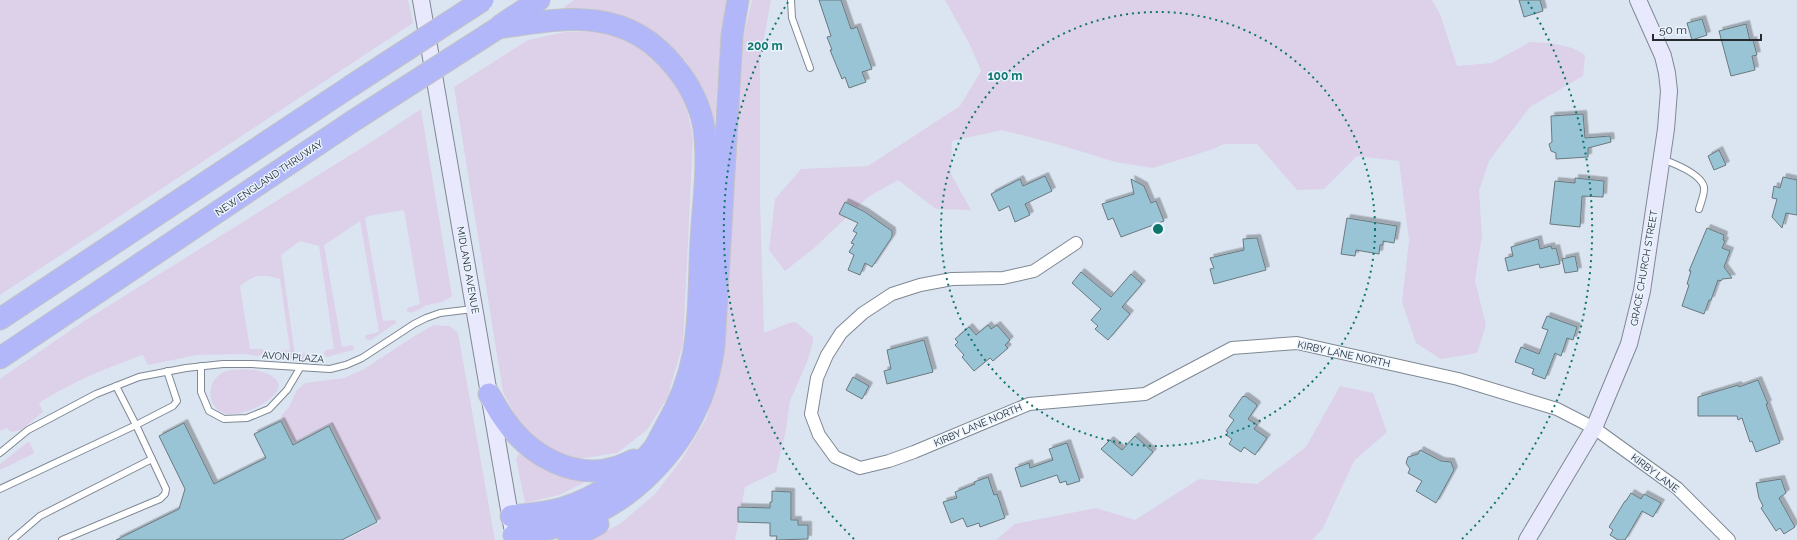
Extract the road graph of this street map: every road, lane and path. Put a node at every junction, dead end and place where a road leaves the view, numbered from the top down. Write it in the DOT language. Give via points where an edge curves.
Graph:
graph roads {
  1 [pos="421,0"];
  2 [pos="484,0"];
  3 [pos="539,0"];
  4 [pos="738,0"];
  5 [pos="790,0"];
  6 [pos="1638,0"];
  7 [pos="498,28"];
  8 [pos="810,68"];
  9 [pos="1662,158"];
  10 [pos="1700,208"];
  11 [pos="1076,243"];
  12 [pos="474,309"];
  13 [pos="0,319"];
  14 [pos="0,358"];
  15 [pos="201,366"];
  16 [pos="300,368"];
  17 [pos="167,371"];
  18 [pos="116,386"];
  19 [pos="489,394"];
  20 [pos="136,425"];
  21 [pos="1594,428"];
  22 [pos="0,453"];
  23 [pos="658,454"];
  24 [pos="152,459"];
  25 [pos="0,490"];
  26 [pos="513,530"];
  27 [pos="15,540"];
  28 [pos="62,540"];
  29 [pos="569,540"];
  30 [pos="1527,540"];
  31 [pos="1728,540"];
  1 -- 12 [label="street, MIDLAND AVENUE"];
  2 -- 13 [label="highway, bridge"];
  3 -- 7 [label="highway, NEW ENGLAND THRUWAY"];
  4 -- 23 [label="highway" via="732,35 711,366 698,405 676,442"];
  5 -- 8 [label="lane" via="792,18"];
  6 -- 9 [label="street, GRACE CHURCH STREET" via="1657,40 1667,73 1669,110"];
  7 -- 14 [label="highway, NEW ENGLAND THRUWAY, bridge" via="353,121"];
  7 -- 23 [label="highway" via="577,19 612,24 630,30 644,38 672,63 692,90 699,108 704,126 705,163 697,328 684,391"];
  9 -- 10 [label="lane" via="1685,169 1701,182 1704,191"];
  9 -- 21 [label="street, GRACE CHURCH STREET" via="1637,316 1629,344"];
  11 -- 21 [label="street, KIRBY LANE NORTH" via="1034,271 1003,278 952,279 920,285 892,294 863,313 842,333 827,355 817,378 811,414 819,434 835,457 860,468 889,461 1029,404 1145,394 1232,348 1297,343 1458,379 1557,409"];
  12 -- 16 [label="lane, AVON PLAZA" via="440,313 426,318 362,358 346,365 330,369"];
  12 -- 19 [label="street, MIDLAND AVENUE"];
  15 -- 16 [label="lane, AVON PLAZA" via="252,364"];
  15 -- 16 [label="lane" via="201,392 209,412 224,419 247,418 269,409 287,390"];
  15 -- 17 [label="lane, AVON PLAZA"];
  17 -- 18 [label="lane, AVON PLAZA" via="139,377"];
  17 -- 20 [label="lane" via="177,401 173,406"];
  18 -- 20 [label="lane"];
  18 -- 22 [label="lane, AVON PLAZA" via="28,430"];
  19 -- 23 [label="highway" via="518,436 548,459 566,466 602,470"];
  19 -- 26 [label="street, MIDLAND AVENUE"];
  20 -- 24 [label="lane"];
  20 -- 25 [label="lane"];
  21 -- 30 [label="street, GRACE CHURCH STREET"];
  21 -- 31 [label="street, KIRBY LANE" via="1677,488"];
  23 -- 26 [label="highway" via="631,490 599,512 560,526"];
  23 -- 29 [label="highway" via="635,497 600,523"];
  24 -- 27 [label="lane" via="40,516"];
  24 -- 28 [label="lane" via="166,489 160,499"];
}
